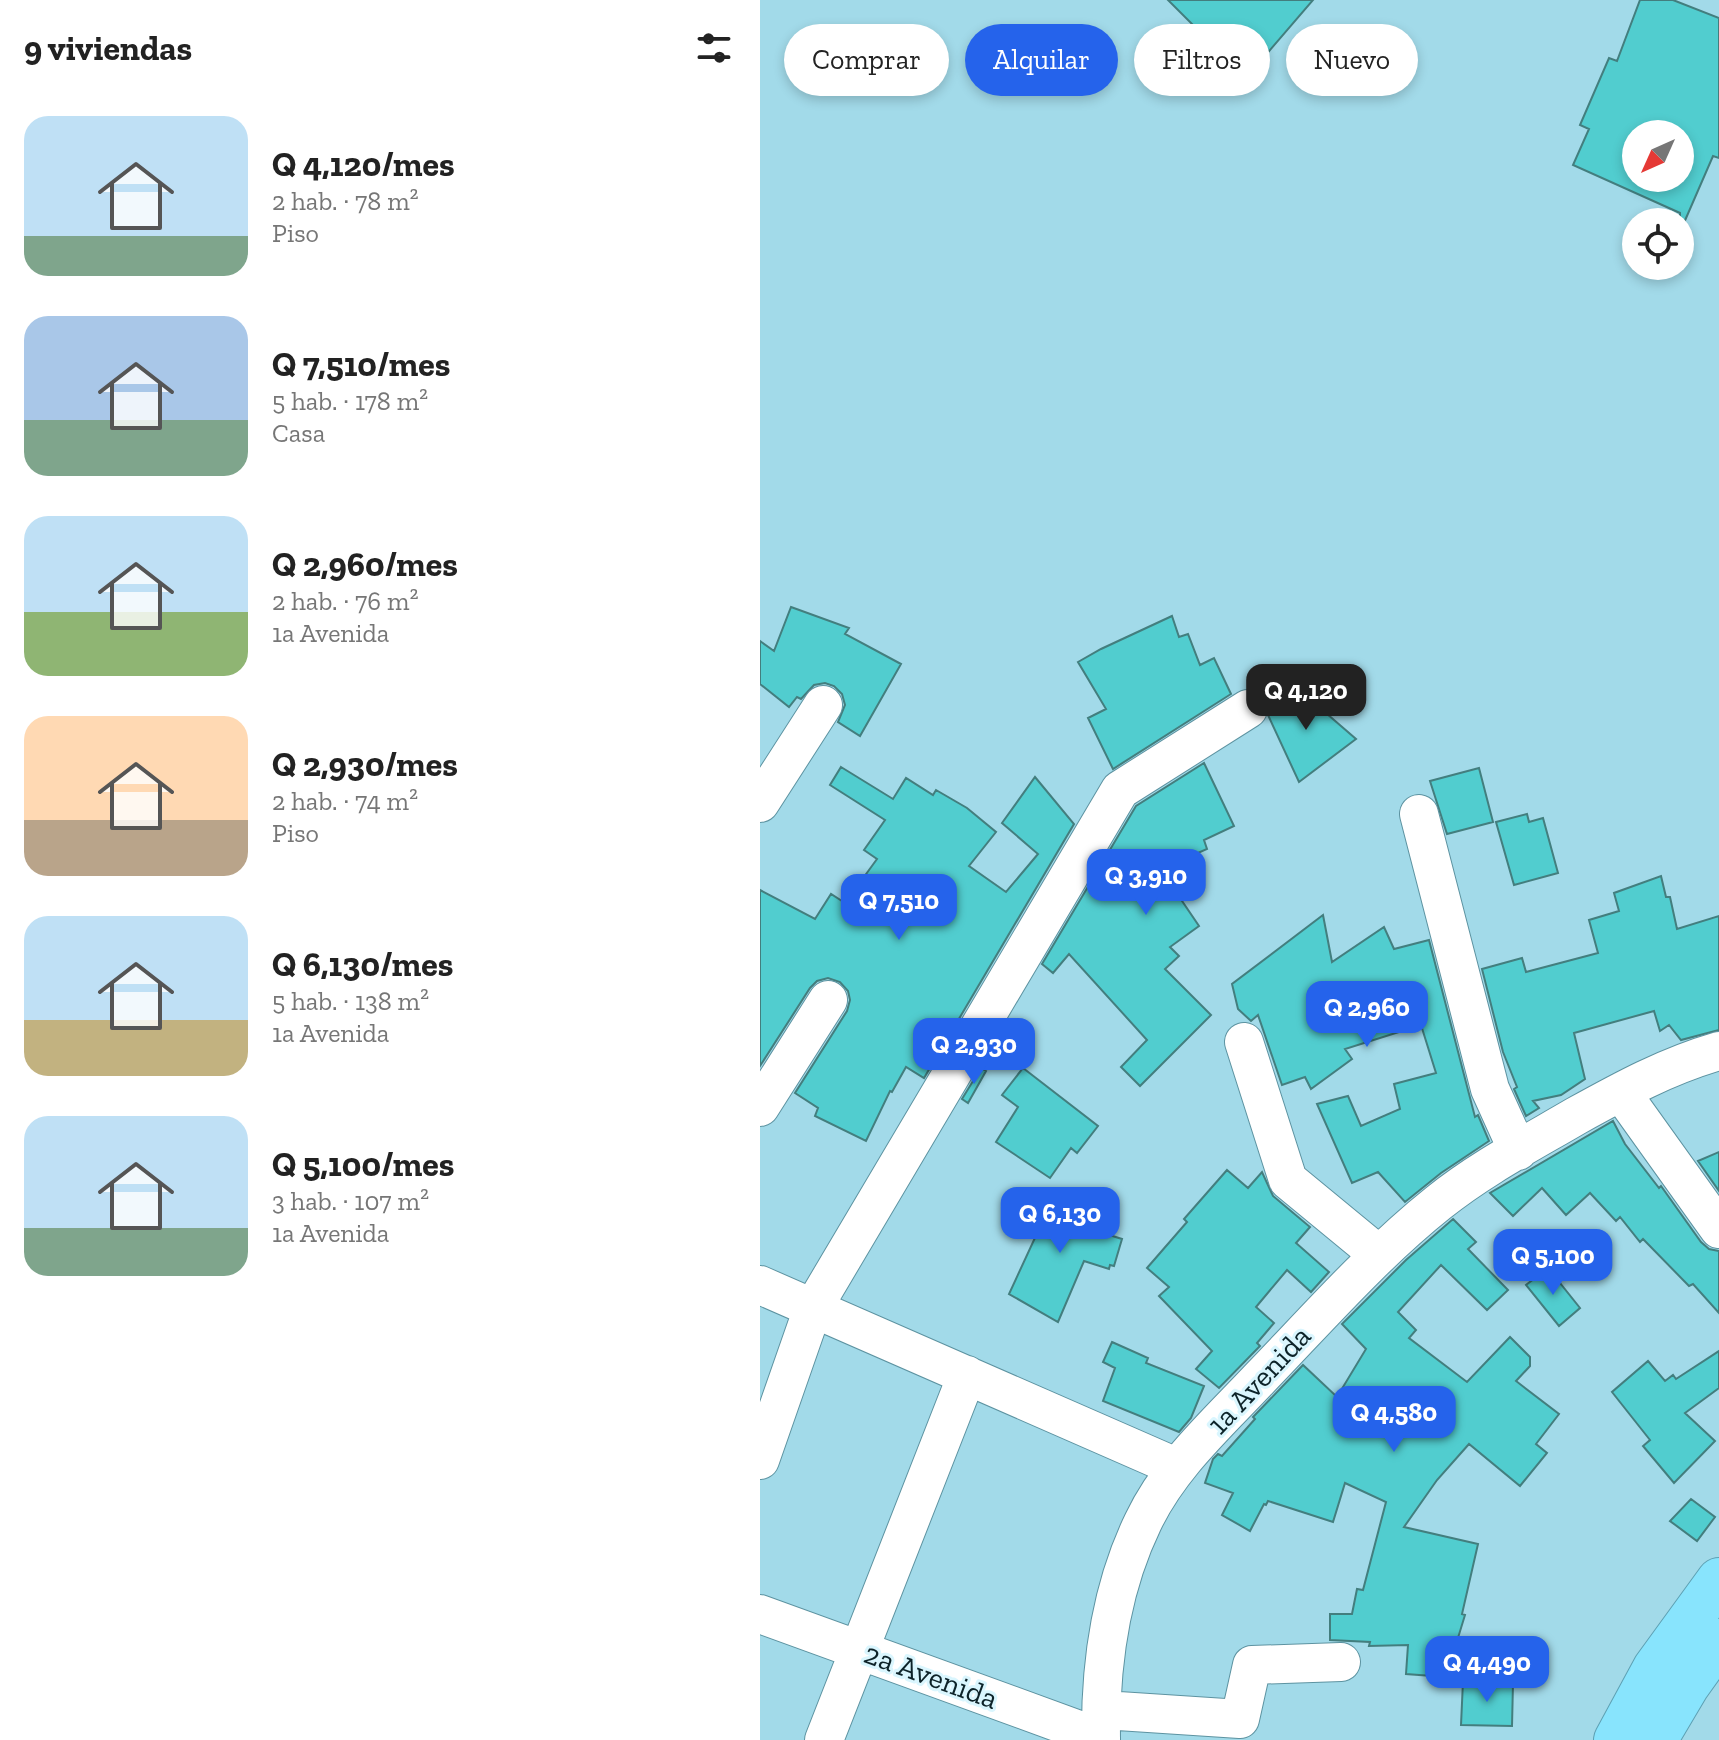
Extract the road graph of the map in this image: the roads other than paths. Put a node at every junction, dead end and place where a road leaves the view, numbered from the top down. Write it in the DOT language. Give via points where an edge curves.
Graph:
graph roads {
  1 [pos="823,705"];
  2 [pos="1248,709"];
  3 [pos="760,803"];
  4 [pos="1419,814"];
  5 [pos="828,1000"];
  6 [pos="1244,1042"];
  7 [pos="1719,1051"];
  8 [pos="1621,1092"];
  9 [pos="760,1107"];
  10 [pos="1518,1151"];
  11 [pos="1719,1229"];
  12 [pos="1379,1255"];
  13 [pos="760,1285"];
  14 [pos="813,1308"];
  15 [pos="967,1375"];
  16 [pos="760,1460"];
  17 [pos="1176,1467"];
  18 [pos="1719,1580"];
  19 [pos="760,1614"];
  20 [pos="1719,1641"];
  21 [pos="859,1650"];
  22 [pos="1341,1662"];
  23 [pos="1102,1729"];
  24 [pos="824,1740"];
  25 [pos="1616,1740"];
  26 [pos="1655,1740"];
  1 -- 3 [label="street"];
  2 -- 14 [label="street" via="1120,790"];
  4 -- 10 [label="street" via="1490,1089"];
  5 -- 9 [label="street"];
  6 -- 12 [label="street" via="1288,1180"];
  7 -- 8 [label="street, 1a Avenida" via="1679,1063"];
  8 -- 10 [label="street, 1a Avenida"];
  8 -- 11 [label="street"];
  10 -- 12 [label="street, 1a Avenida" via="1439,1202"];
  12 -- 17 [label="street, 1a Avenida"];
  13 -- 14 [label="street"];
  14 -- 15 [label="street"];
  14 -- 16 [label="street"];
  15 -- 17 [label="street"];
  15 -- 21 [label="street"];
  17 -- 23 [label="street, 1a Avenida" via="1143,1521 1120,1579 1107,1634"];
  18 -- 25 [label="highway" via="1655,1668"];
  19 -- 21 [label="street, 2a Avenida"];
  20 -- 26 [label="highway"];
  21 -- 23 [label="street, 2a Avenida"];
  21 -- 24 [label="street"];
  22 -- 23 [label="street, 2a Avenida" via="1252,1665 1240,1719"];
}
